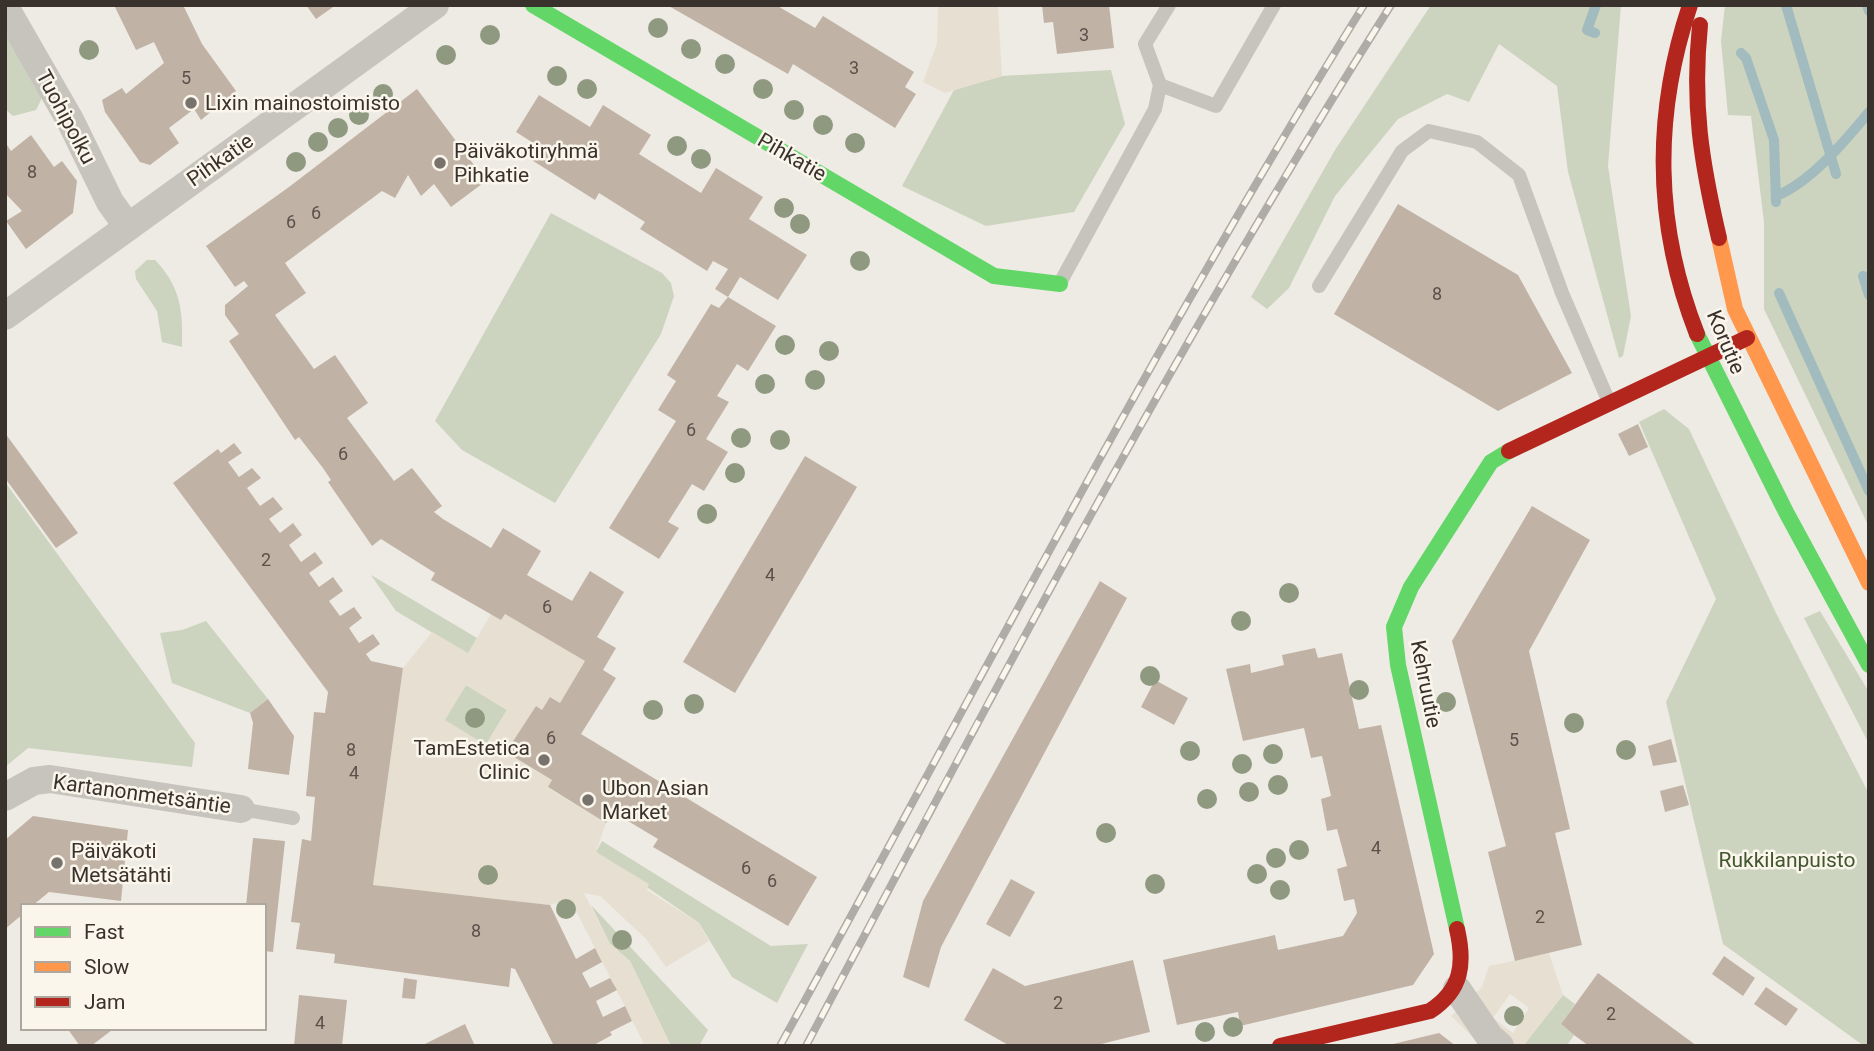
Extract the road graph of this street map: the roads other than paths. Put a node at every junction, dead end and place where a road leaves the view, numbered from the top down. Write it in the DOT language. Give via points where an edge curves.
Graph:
graph roads {
  1 [pos="435,5"];
  2 [pos="533,5"];
  3 [pos="1169,5"];
  4 [pos="1274,5"];
  5 [pos="1690,5"];
  6 [pos="1703,5"];
  7 [pos="5,7"];
  8 [pos="1160,85"];
  9 [pos="128,227"];
  10 [pos="1060,284"];
  11 [pos="1319,286"];
  12 [pos="5,316"];
  13 [pos="1747,338"];
  14 [pos="1706,355"];
  15 [pos="1609,403"];
  16 [pos="1869,583"];
  17 [pos="1869,666"];
  18 [pos="5,797"];
  19 [pos="241,808"];
  20 [pos="293,818"];
  21 [pos="1457,989"];
  22 [pos="1280,1046"];
  23 [pos="1500,1046"];
  1 -- 9 [label="street, Pihkatie"];
  2 -- 10 [label="street, Pihkatie" via="994,276"];
  3 -- 8 [label="lane" via="1145,44"];
  4 -- 8 [label="lane" via="1216,106"];
  5 -- 14 [label="street, Korutie" via="1667,80 1662,160 1672,246"];
  6 -- 13 [label="street, Korutie" via="1695,74 1701,160 1725,272"];
  7 -- 9 [label="street, Tuohipolku" via="70,120 110,202"];
  8 -- 10 [label="lane" via="1156,109"];
  9 -- 12 [label="street, Pihkatie"];
  11 -- 15 [label="lane" via="1402,151 1429,131 1477,142 1519,175"];
  13 -- 14 [label="street, Kehruutie"];
  13 -- 16 [label="street, Korutie"];
  14 -- 15 [label="street, Kehruutie"];
  14 -- 17 [label="street, Korutie"];
  15 -- 21 [label="street, Kehruutie" via="1491,462 1411,587 1394,627 1398,665 1462,951"];
  18 -- 19 [label="street, Kartanonmetsäntie" via="34,781 50,779"];
  19 -- 20 [label="lane"];
  21 -- 22 [label="street" via="1430,1011"];
  21 -- 23 [label="street"];
}
